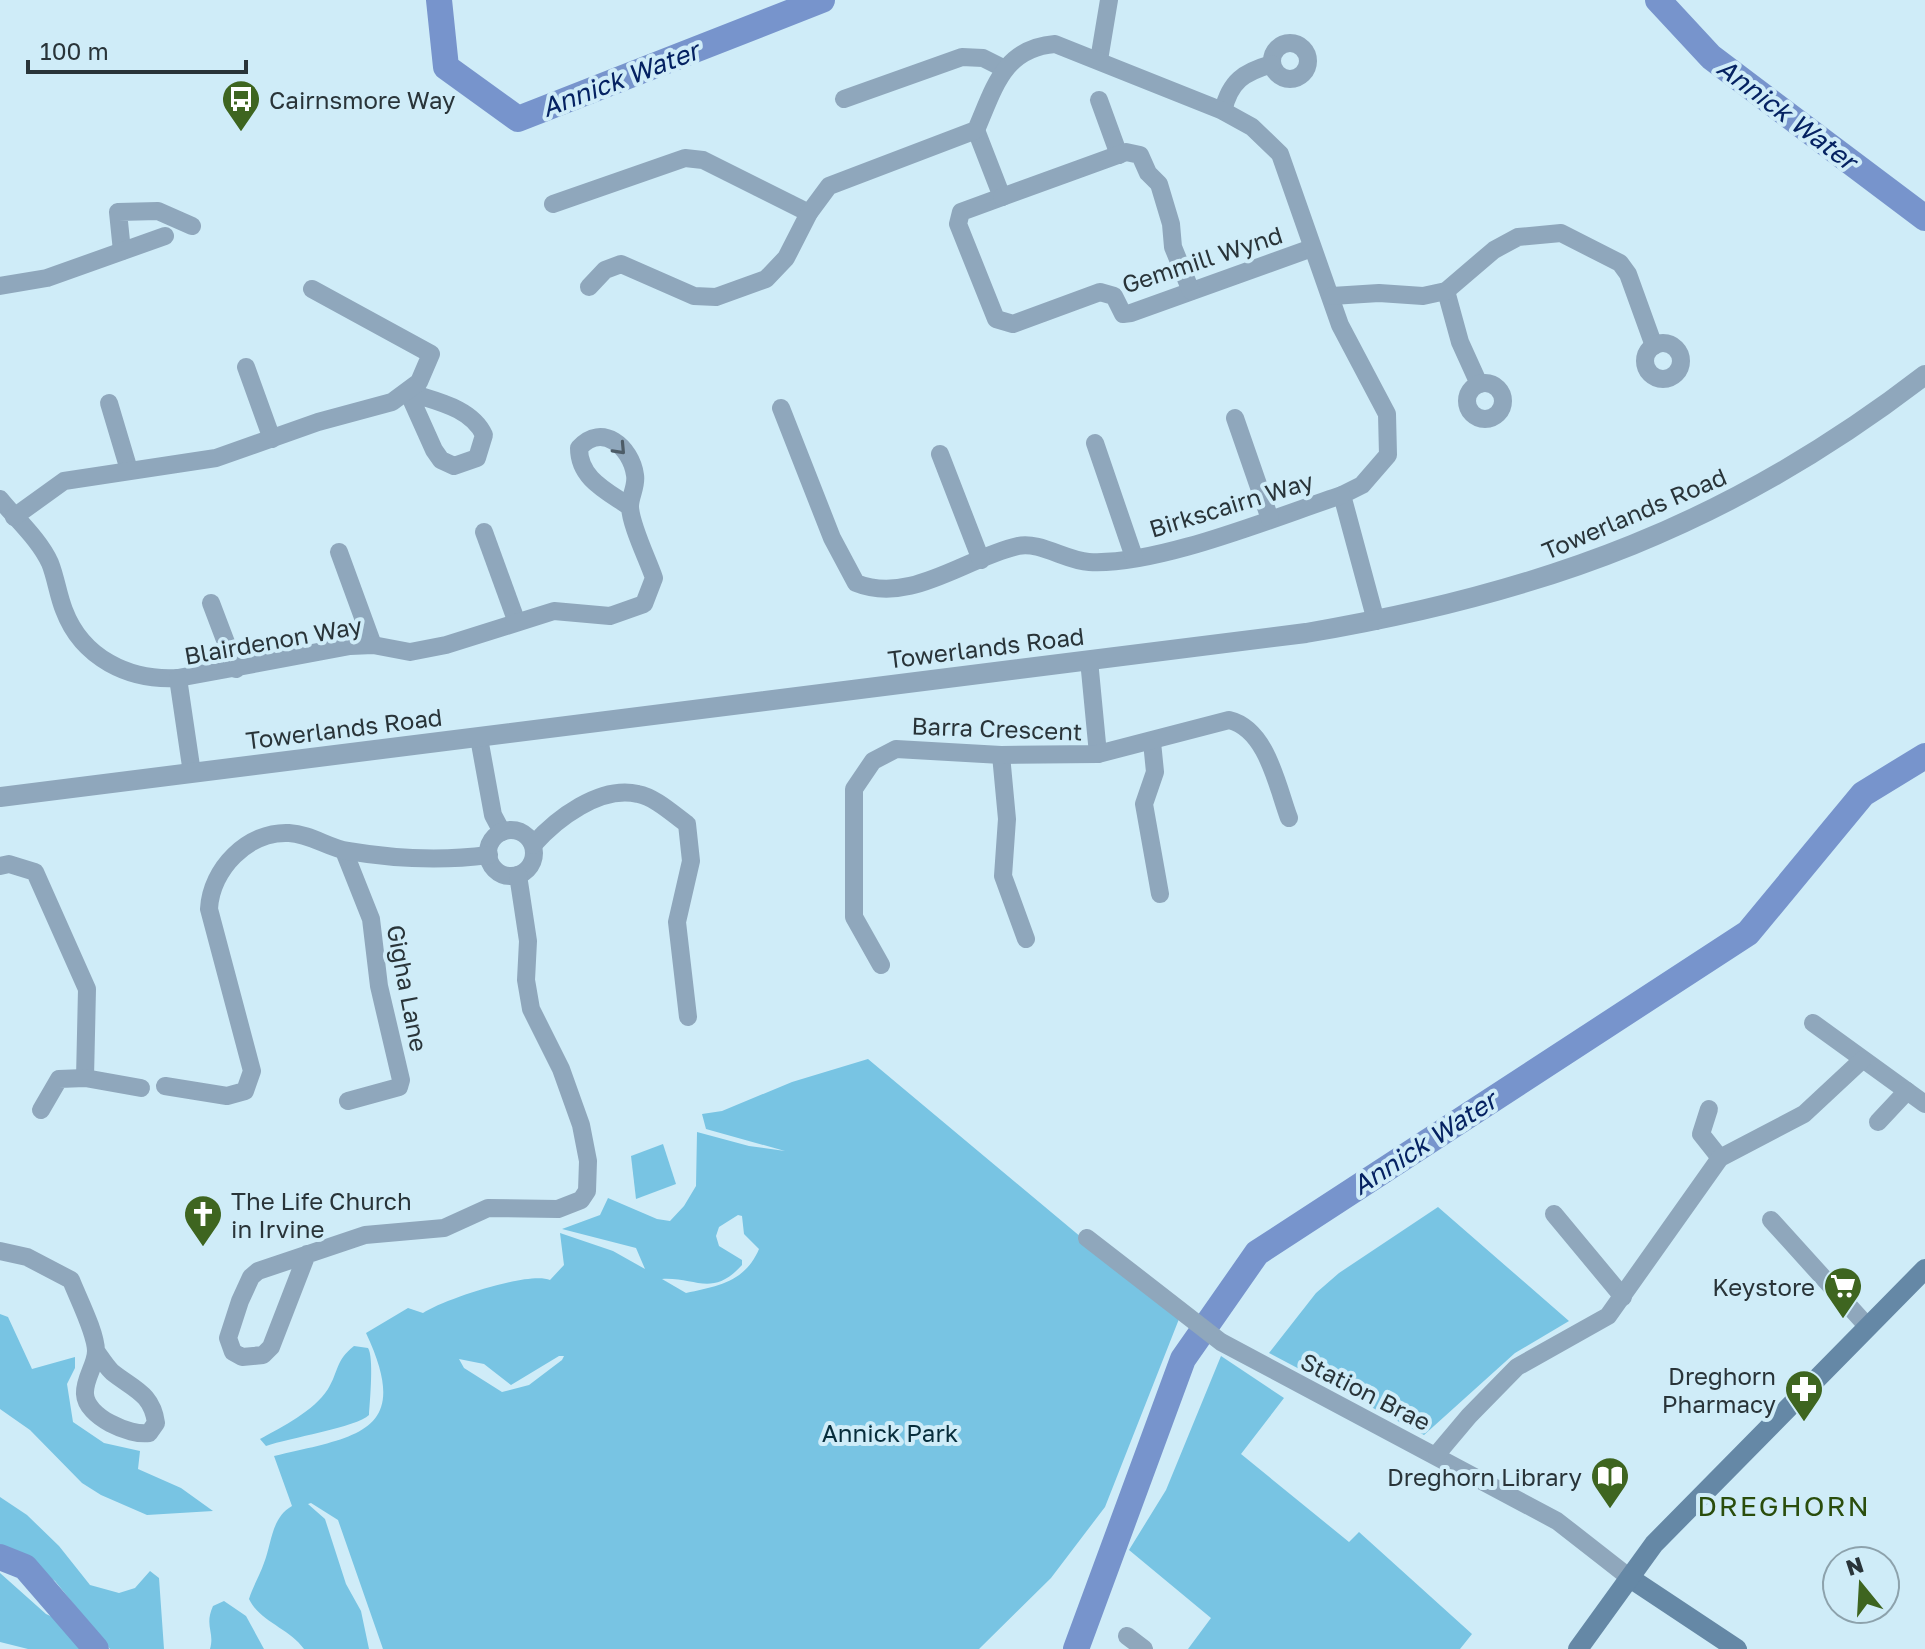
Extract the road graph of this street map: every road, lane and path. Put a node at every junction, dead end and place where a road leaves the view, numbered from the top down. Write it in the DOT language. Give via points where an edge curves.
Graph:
graph roads {
  1 [pos="1109,0"];
  2 [pos="1099,60"];
  3 [pos="1272,64"];
  4 [pos="1005,69"];
  5 [pos="844,99"];
  6 [pos="1099,100"];
  7 [pos="1223,111"];
  8 [pos="976,130"];
  9 [pos="1126,153"];
  10 [pos="1002,197"];
  11 [pos="553,204"];
  12 [pos="809,213"];
  13 [pos="192,226"];
  14 [pos="165,236"];
  15 [pos="1312,248"];
  16 [pos="122,251"];
  17 [pos="0,286"];
  18 [pos="589,287"];
  19 [pos="312,289"];
  20 [pos="1191,291"];
  21 [pos="1446,291"];
  22 [pos="1332,296"];
  23 [pos="1654,346"];
  24 [pos="246,367"];
  25 [pos="1925,375"];
  26 [pos="1479,384"];
  27 [pos="408,392"];
  28 [pos="109,403"];
  29 [pos="781,408"];
  30 [pos="1235,418"];
  31 [pos="272,439"];
  32 [pos="1095,443"];
  33 [pos="940,454"];
  34 [pos="129,470"];
  35 [pos="1342,495"];
  36 [pos="0,499"];
  37 [pos="630,507"];
  38 [pos="14,517"];
  39 [pos="1270,519"];
  40 [pos="484,532"];
  41 [pos="339,552"];
  42 [pos="1134,557"];
  43 [pos="981,560"];
  44 [pos="211,603"];
  45 [pos="516,620"];
  46 [pos="1376,621"];
  47 [pos="373,645"];
  48 [pos="1089,660"];
  49 [pos="236,669"];
  50 [pos="178,678"];
  51 [pos="479,738"];
  52 [pos="1152,742"];
  53 [pos="1098,754"];
  54 [pos="1001,755"];
  55 [pos="192,773"];
  56 [pos="0,797"];
  57 [pos="1289,818"];
  58 [pos="502,832"];
  59 [pos="533,845"];
  60 [pos="344,851"];
  61 [pos="489,855"];
  62 [pos="0,866"];
  63 [pos="518,875"];
  64 [pos="1160,894"];
  65 [pos="1026,939"];
  66 [pos="881,965"];
  67 [pos="688,1017"];
  68 [pos="1813,1023"];
  69 [pos="1862,1060"];
  70 [pos="85,1078"];
  71 [pos="165,1086"];
  72 [pos="141,1088"];
  73 [pos="1907,1091"];
  74 [pos="348,1101"];
  75 [pos="1925,1104"];
  76 [pos="1709,1109"];
  77 [pos="41,1110"];
  78 [pos="1878,1122"];
  79 [pos="1720,1158"];
  80 [pos="1554,1214"];
  81 [pos="1771,1220"];
  82 [pos="1087,1238"];
  83 [pos="0,1251"];
  84 [pos="307,1254"];
  85 [pos="1925,1269"];
  86 [pos="1623,1297"];
  87 [pos="1868,1327"];
  88 [pos="96,1351"];
  89 [pos="1437,1454"];
  90 [pos="1630,1578"];
  91 [pos="1127,1636"];
  92 [pos="1144,1649"];
  93 [pos="1578,1649"];
  94 [pos="1737,1649"];
  1 -- 2 [label="street"];
  2 -- 4 [label="street, Birkscairn Way" via="1055,44 1017,55"];
  2 -- 7 [label="street, Birkscairn Way"];
  3 -- 7 [label="street" via="1247,71 1233,84"];
  4 -- 5 [label="street" via="983,58 962,57"];
  4 -- 8 [label="street"];
  6 -- 9 [label="street"];
  7 -- 15 [label="street, Birkscairn Way" via="1252,127 1280,154"];
  8 -- 10 [label="street"];
  8 -- 12 [label="street" via="829,186"];
  9 -- 10 [label="street, Gemmill Wynd"];
  9 -- 20 [label="street" via="1140,155 1159,184 1173,247"];
  10 -- 20 [label="street, Gemmill Wynd" via="961,212 958,224 1001,323 1013,324 1100,292 1114,296 1123,314"];
  11 -- 12 [label="street" via="685,158 703,160"];
  12 -- 18 [label="street" via="786,258 766,279 716,297 694,296 621,264 605,270"];
  13 -- 16 [label="street" via="158,211 118,212"];
  14 -- 16 [label="street"];
  15 -- 20 [label="street, Gemmill Wynd"];
  15 -- 22 [label="street, Birkscairn Way"];
  16 -- 17 [label="street" via="47,278"];
  19 -- 27 [label="street" via="431,354"];
  21 -- 22 [label="street"];
  21 -- 23 [label="street" via="1518,237 1561,233 1620,263"];
  21 -- 26 [label="street"];
  22 -- 35 [label="street, Birkscairn Way" via="1340,325 1387,414 1390,435 1388,455 1377,472"];
  24 -- 31 [label="street"];
  25 -- 46 [label="street, Towerlands Road" via="1797,464 1639,543 1529,585"];
  27 -- 27 [label="street" via="475,420 484,435 477,458 454,466 441,460"];
  27 -- 31 [label="street" via="364,412"];
  28 -- 34 [label="street"];
  29 -- 43 [label="street, Birkscairn Way" via="832,538 856,583 876,591 909,586"];
  30 -- 39 [label="street"];
  31 -- 34 [label="street" via="216,458"];
  32 -- 42 [label="street"];
  33 -- 43 [label="street"];
  34 -- 38 [label="street" via="64,481"];
  35 -- 39 [label="street, Birkscairn Way"];
  35 -- 46 [label="street"];
  36 -- 38 [label="street"];
  37 -- 45 [label="street, Blairdenon Way" via="654,578 644,604 610,616 554,611"];
  38 -- 50 [label="street" via="45,554 69,623 86,646 122,670 149,678"];
  39 -- 42 [label="street, Birkscairn Way"];
  40 -- 45 [label="street"];
  41 -- 47 [label="street"];
  42 -- 43 [label="street, Birkscairn Way" via="1089,562 1021,545"];
  44 -- 49 [label="street"];
  45 -- 47 [label="street, Blairdenon Way" via="410,652"];
  46 -- 48 [label="street, Towerlands Road"];
  47 -- 49 [label="street, Blairdenon Way"];
  48 -- 51 [label="street, Towerlands Road"];
  48 -- 53 [label="street"];
  49 -- 50 [label="street, Blairdenon Way"];
  50 -- 55 [label="street, Blairdenon Way"];
  51 -- 55 [label="street, Towerlands Road"];
  51 -- 58 [label="street" via="493,815"];
  52 -- 53 [label="street, Barra Crescent"];
  52 -- 57 [label="street, Barra Crescent" via="1217,721 1239,722 1262,747"];
  52 -- 64 [label="street" via="1155,772 1144,804"];
  53 -- 54 [label="street, Barra Crescent"];
  54 -- 65 [label="street" via="1007,819 1001,867"];
  54 -- 66 [label="street, Barra Crescent" via="896,749 873,761 854,789 854,917"];
  55 -- 56 [label="street, Towerlands Road"];
  58 -- 59 [label="street" via="520,831"];
  58 -- 61 [label="street" via="490,843"];
  59 -- 63 [label="street" via="532,863"];
  59 -- 67 [label="street" via="551,825 585,805 623,793 640,794 687,824 691,861 677,922"];
  60 -- 61 [label="street" via="426,860"];
  60 -- 71 [label="street" via="289,833 258,838 232,858 212,884 209,909 252,1071 245,1091 227,1096"];
  60 -- 74 [label="street, Gigha Lane" via="371,919 379,986 401,1080 391,1091"];
  61 -- 63 [label="street" via="499,872"];
  62 -- 70 [label="street" via="35,872 87,989"];
  63 -- 84 [label="street" via="531,1009 581,1125 587,1191 581,1200 558,1209 488,1208 429,1231 376,1233"];
  68 -- 69 [label="street"];
  69 -- 73 [label="street"];
  69 -- 79 [label="street" via="1804,1114"];
  70 -- 72 [label="street"];
  70 -- 77 [label="street" via="59,1079"];
  73 -- 75 [label="street"];
  73 -- 78 [label="street"];
  76 -- 79 [label="street" via="1701,1134"];
  79 -- 86 [label="street"];
  80 -- 86 [label="street"];
  81 -- 87 [label="street"];
  82 -- 89 [label="street, Station Brae" via="1221,1342"];
  83 -- 88 [label="street" via="27,1257 71,1280"];
  84 -- 84 [label="street" via="251,1277 228,1338 233,1352 254,1357 271,1347"];
  85 -- 87 [label="main road"];
  86 -- 89 [label="street" via="1608,1316 1517,1367"];
  87 -- 90 [label="main road" via="1654,1544"];
  88 -- 88 [label="street" via="111,1371 142,1390 156,1423 149,1433 124,1430 88,1404 85,1393"];
  89 -- 90 [label="street, Station Brae" via="1557,1521"];
  90 -- 93 [label="main road"];
  90 -- 94 [label="main road"];
  91 -- 92 [label="street"];
}
